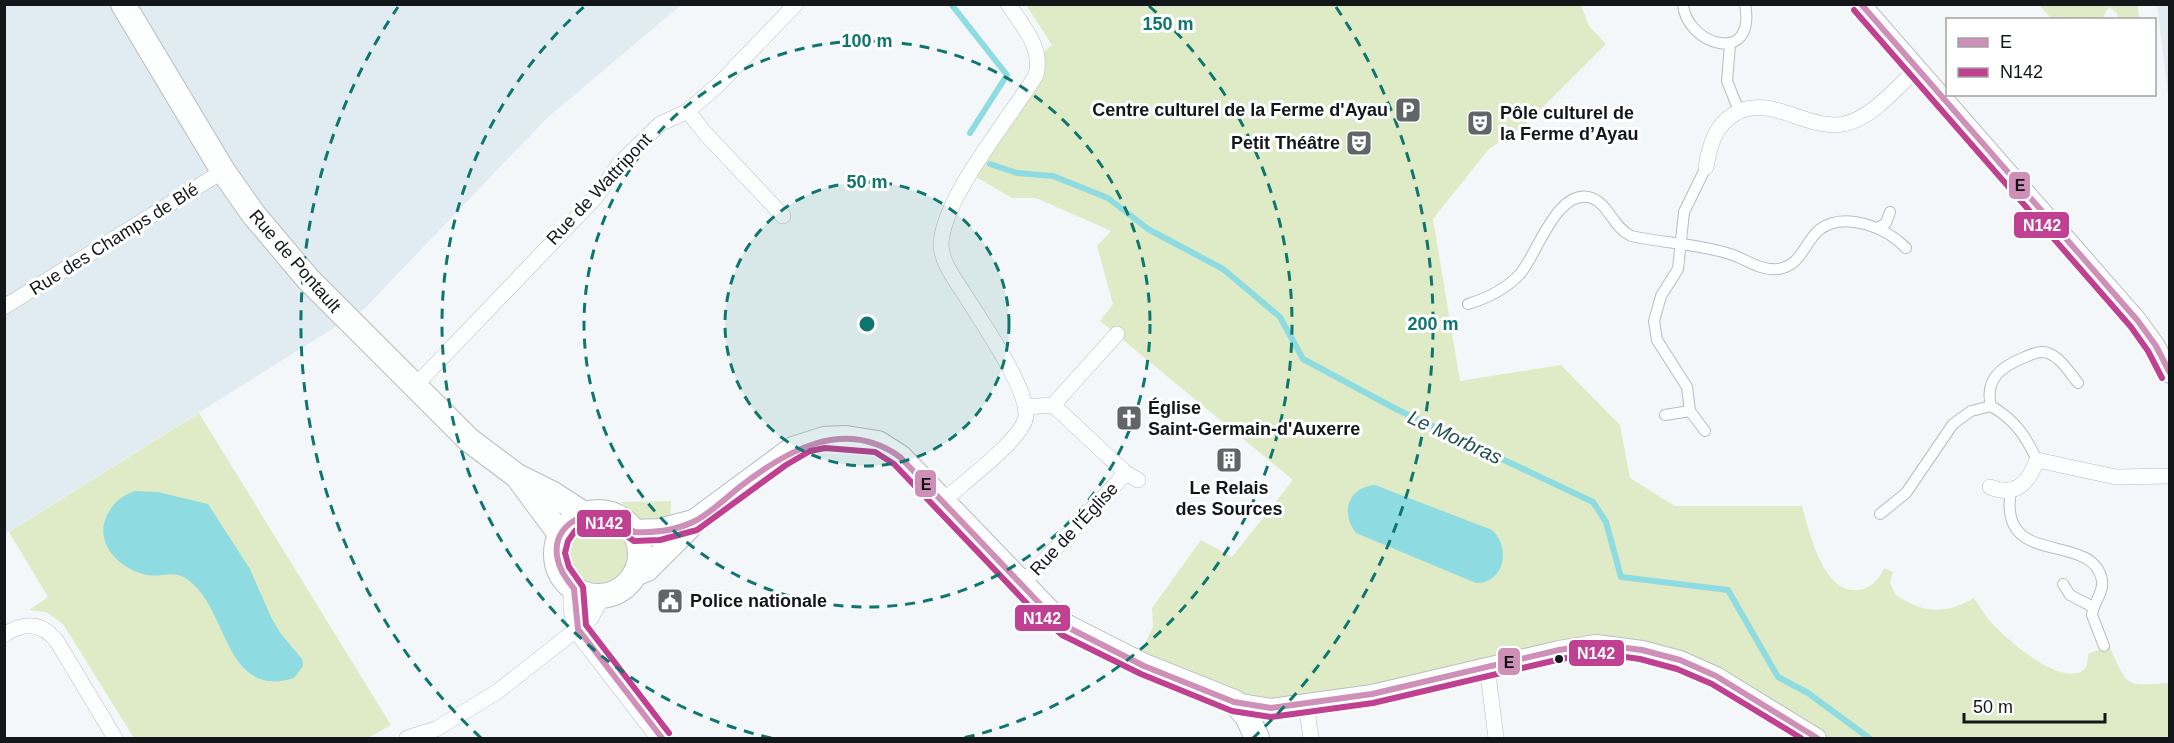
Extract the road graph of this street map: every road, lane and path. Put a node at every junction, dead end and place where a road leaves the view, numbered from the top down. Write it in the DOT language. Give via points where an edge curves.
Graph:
graph roads {
  1 [pos="123,4"];
  2 [pos="1008,4"];
  3 [pos="1683,4"];
  4 [pos="1745,4"];
  5 [pos="1861,4"];
  6 [pos="795,5"];
  7 [pos="1730,45"];
  8 [pos="1917,69"];
  9 [pos="688,111"];
  10 [pos="1739,111"];
  11 [pos="1706,167"];
  12 [pos="223,171"];
  13 [pos="1890,212"];
  14 [pos="783,216"];
  15 [pos="1879,227"];
  16 [pos="1681,245"];
  17 [pos="1906,248"];
  18 [pos="1468,304"];
  19 [pos="4,307"];
  20 [pos="1117,334"];
  21 [pos="2169,374"];
  22 [pos="2078,383"];
  23 [pos="413,388"];
  24 [pos="1053,405"];
  25 [pos="1991,405"];
  26 [pos="1027,407"];
  27 [pos="1690,411"];
  28 [pos="1665,415"];
  29 [pos="1705,431"];
  30 [pos="2037,460"];
  31 [pos="517,476"];
  32 [pos="2169,476"];
  33 [pos="1990,487"];
  34 [pos="2011,491"];
  35 [pos="944,500"];
  36 [pos="584,514"];
  37 [pos="1880,514"];
  38 [pos="701,516"];
  39 [pos="634,532"];
  40 [pos="560,534"];
  41 [pos="635,574"];
  42 [pos="1022,584"];
  43 [pos="2063,584"];
  44 [pos="574,589"];
  45 [pos="603,596"];
  46 [pos="2093,607"];
  47 [pos="578,629"];
  48 [pos="4,635"];
  49 [pos="2104,646"];
  50 [pos="1487,666"];
  51 [pos="1234,702"];
  52 [pos="1306,704"];
  53 [pos="1271,708"];
  54 [pos="1256,735"];
  55 [pos="115,738"];
  56 [pos="407,738"];
  57 [pos="662,738"];
  58 [pos="1311,738"];
  59 [pos="1496,738"];
  60 [pos="1817,738"];
  1 -- 12 [label="main road, Rue de Pontault"];
  2 -- 26 [label="street" via="1031,38 1038,66 1026,92 980,159 948,216 941,243 942,252"];
  3 -- 7 [label="street" via="1686,18 1696,30"];
  4 -- 7 [label="street" via="1744,32"];
  5 -- 8 [label="street"];
  6 -- 9 [label="street, Rue de Wattripont"];
  7 -- 10 [label="street" via="1727,81"];
  8 -- 10 [label="street" via="1869,112 1847,123 1828,125 1762,107"];
  8 -- 21 [label="street" via="2138,321"];
  9 -- 14 [label="street"];
  9 -- 23 [label="street, Rue de Wattripont" via="660,124 620,163 596,196"];
  10 -- 11 [label="street" via="1719,127 1710,144"];
  11 -- 16 [label="street" via="1684,212"];
  12 -- 19 [label="street, Rue des Champs de Blé"];
  12 -- 23 [label="main road, Rue de Pontault" via="308,279"];
  13 -- 15 [label="street"];
  15 -- 16 [label="street" via="1840,223 1825,226 1797,260 1779,269"];
  15 -- 17 [label="street"];
  16 -- 18 [label="street" via="1627,234 1598,201 1577,198 1558,213 1515,279 1495,294"];
  16 -- 27 [label="street" via="1678,269 1658,304 1653,326 1657,340 1687,387"];
  20 -- 24 [label="street"];
  22 -- 25 [label="street" via="2053,356 2037,353 1997,372 1989,393"];
  23 -- 31 [label="main road, Rue de Pontault" via="469,440"];
  24 -- 26 [label="street"];
  24 -- 42 [label="street, Rue de l'Église" via="1132,476"];
  25 -- 30 [label="street" via="2020,427"];
  25 -- 37 [label="street" via="1971,411 1953,424 1906,493"];
  26 -- 35 [label="street" via="1025,421 1013,438"];
  27 -- 28 [label="street"];
  27 -- 29 [label="street"];
  30 -- 32 [label="street" via="2116,477"];
  30 -- 34 [label="street" via="2027,479"];
  31 -- 36 [label="main road, Rue de Pontault"];
  31 -- 40 [label="main road, Rue de Pontault"];
  33 -- 34 [label="street"];
  34 -- 46 [label="street" via="2010,515 2023,536 2078,555 2099,572 2103,587"];
  35 -- 38 [label="main road" via="890,449 862,440 824,439 793,449"];
  35 -- 42 [label="main road"];
  36 -- 39 [label="main road" via="611,514"];
  36 -- 40 [label="main road"];
  38 -- 39 [label="main road" via="659,531"];
  38 -- 41 [label="main road" via="647,569"];
  39 -- 41 [label="main road" via="640,552"];
  40 -- 44 [label="main road" via="556,546 559,570"];
  41 -- 45 [label="main road" via="621,589"];
  42 -- 51 [label="main road" via="1067,627 1144,666"];
  43 -- 46 [label="street" via="2070,595"];
  44 -- 45 [label="main road"];
  44 -- 47 [label="main road"];
  45 -- 47 [label="street" via="591,618"];
  46 -- 49 [label="street" via="2093,620"];
  47 -- 56 [label="street" via="497,692 436,729"];
  47 -- 57 [label="main road"];
  48 -- 55 [label="street" via="27,625 47,630"];
  50 -- 52 [label="street" via="1372,694"];
  50 -- 59 [label="street"];
  50 -- 60 [label="street" via="1596,644 1642,650 1680,660 1716,676"];
  51 -- 53 [label="street"];
  51 -- 54 [label="main road"];
  52 -- 53 [label="street"];
  52 -- 58 [label="street"];
  53 -- 54 [label="street" via="1260,720"];
}
